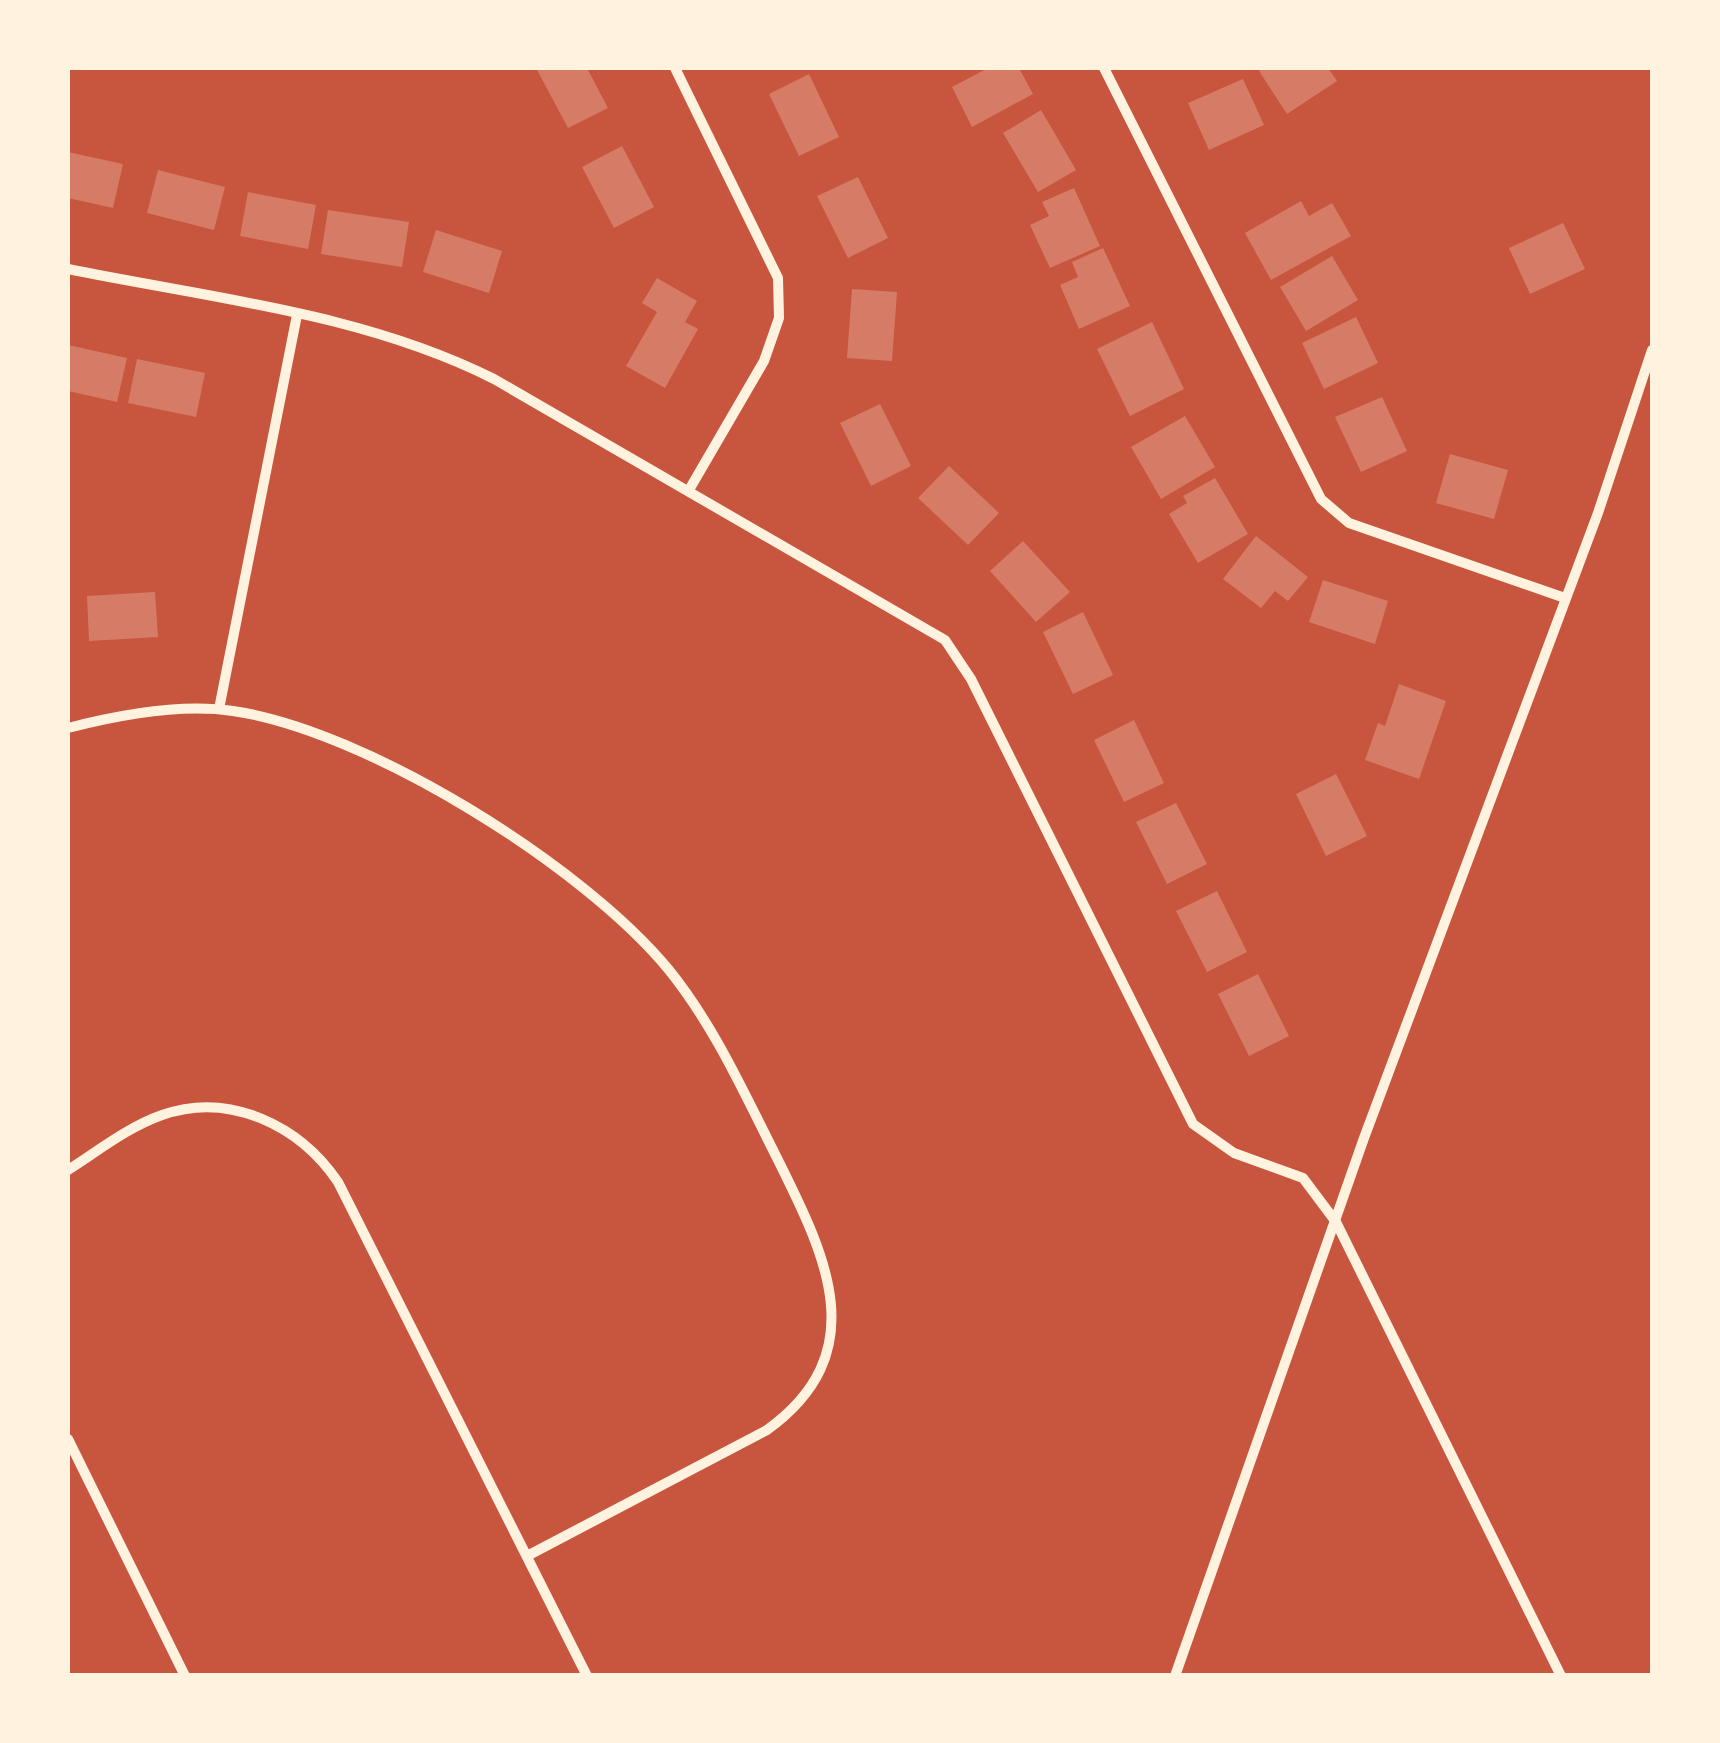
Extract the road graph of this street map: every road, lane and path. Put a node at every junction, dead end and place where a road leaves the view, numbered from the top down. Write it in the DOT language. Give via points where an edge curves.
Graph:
graph roads {
  1 [pos="674,68"];
  2 [pos="1109,69"];
  3 [pos="68,270"];
  4 [pos="297,315"];
  5 [pos="1652,350"];
  6 [pos="690,490"];
  7 [pos="1564,598"];
  8 [pos="219,709"];
  9 [pos="68,728"];
  10 [pos="68,1170"];
  11 [pos="1336,1222"];
  12 [pos="68,1439"];
  13 [pos="527,1556"];
  14 [pos="186,1676"];
  15 [pos="587,1676"];
  16 [pos="1175,1676"];
  17 [pos="1561,1676"];
  1 -- 6 [label="street" via="770,260 780,294 769,351"];
  2 -- 7 [label="street" via="1322,499 1349,524"];
  3 -- 4 [label="street"];
  4 -- 6 [label="street" via="445,356"];
  4 -- 8 [label="street"];
  5 -- 7 [label="street"];
  6 -- 11 [label="street" via="934,631 954,650 1193,1124 1225,1149 1303,1178"];
  7 -- 11 [label="street"];
  8 -- 9 [label="street"];
  8 -- 13 [label="street" via="352,747 514,839 606,906 652,949 703,1018 824,1258 832,1298 828,1342 811,1385 783,1418"];
  10 -- 13 [label="street" via="135,1128 188,1109 237,1110 305,1142 338,1182"];
  11 -- 16 [label="street"];
  11 -- 17 [label="street"];
  12 -- 14 [label="street"];
  13 -- 15 [label="street"];
}
